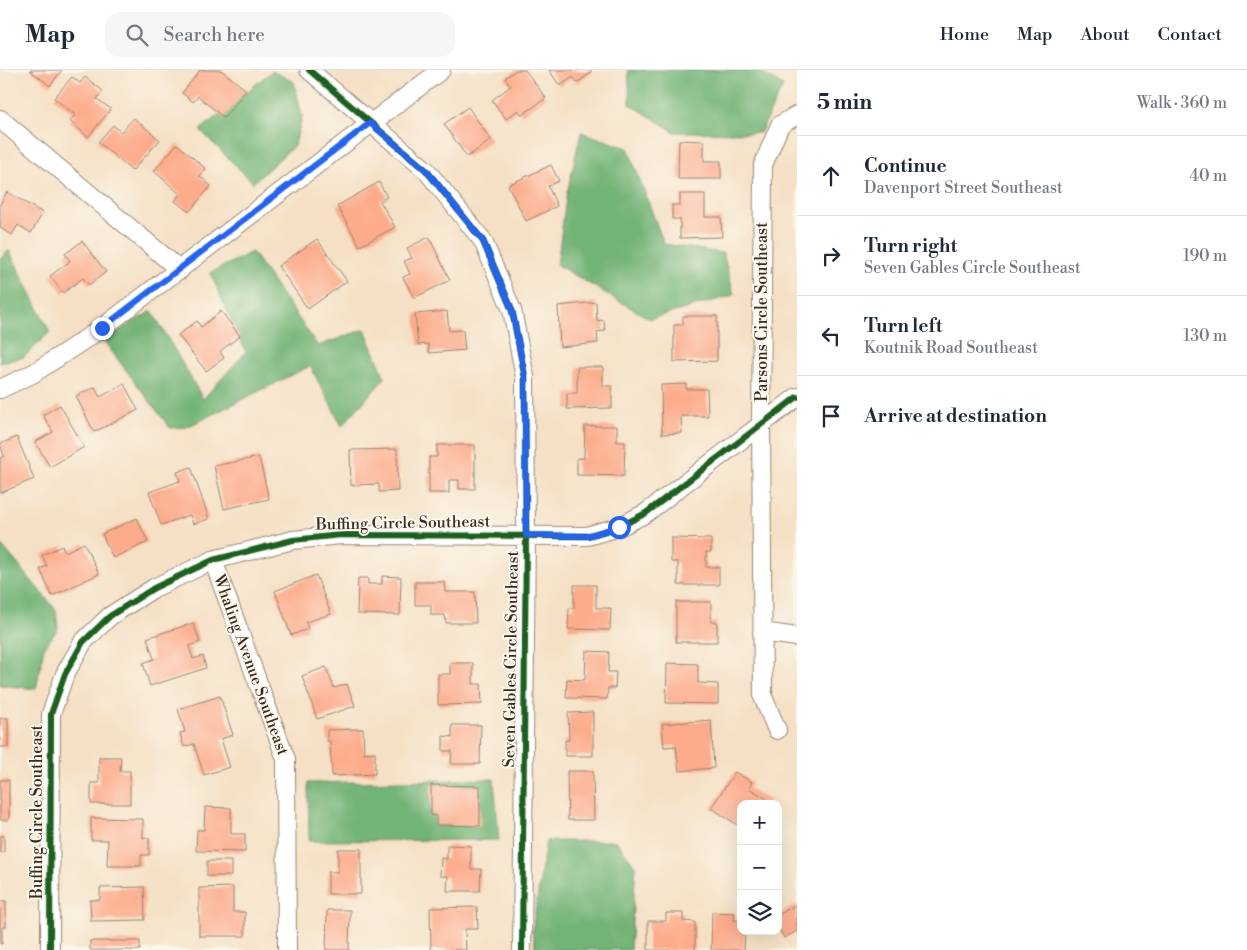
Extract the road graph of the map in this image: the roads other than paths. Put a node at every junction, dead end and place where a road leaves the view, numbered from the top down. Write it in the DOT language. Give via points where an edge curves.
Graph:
graph roads {
  1 [pos="309,70"];
  2 [pos="441,70"];
  3 [pos="797,115"];
  4 [pos="0,119"];
  5 [pos="370,123"];
  6 [pos="180,270"];
  7 [pos="0,389"];
  8 [pos="797,397"];
  9 [pos="761,424"];
  10 [pos="526,535"];
  11 [pos="213,560"];
  12 [pos="762,632"];
  13 [pos="797,636"];
  14 [pos="777,730"];
  15 [pos="50,950"];
  16 [pos="287,950"];
  17 [pos="522,950"];
  1 -- 5 [label="street, Seven Gables Circle Southeast"];
  2 -- 5 [label="street"];
  3 -- 9 [label="street, Parsons Circle Southeast" via="780,125 763,165"];
  4 -- 6 [label="street"];
  5 -- 6 [label="street"];
  5 -- 10 [label="street, Seven Gables Circle Southeast" via="426,170 483,241 512,310 525,377"];
  6 -- 7 [label="street" via="34,373"];
  8 -- 9 [label="street, Buffing Circle Southeast"];
  9 -- 10 [label="street, Buffing Circle Southeast" via="646,513 619,527 587,536"];
  9 -- 12 [label="street, Parsons Circle Southeast"];
  10 -- 11 [label="street, Buffing Circle Southeast" via="341,535 293,540"];
  10 -- 17 [label="street, Seven Gables Circle Southeast"];
  11 -- 15 [label="street, Buffing Circle Southeast" via="154,588 110,616 83,642 65,674 51,714"];
  11 -- 16 [label="street, Whaling Avenue Southeast" via="286,759"];
  12 -- 13 [label="street"];
  12 -- 14 [label="street, Parsons Circle Southeast" via="763,697"];
}
